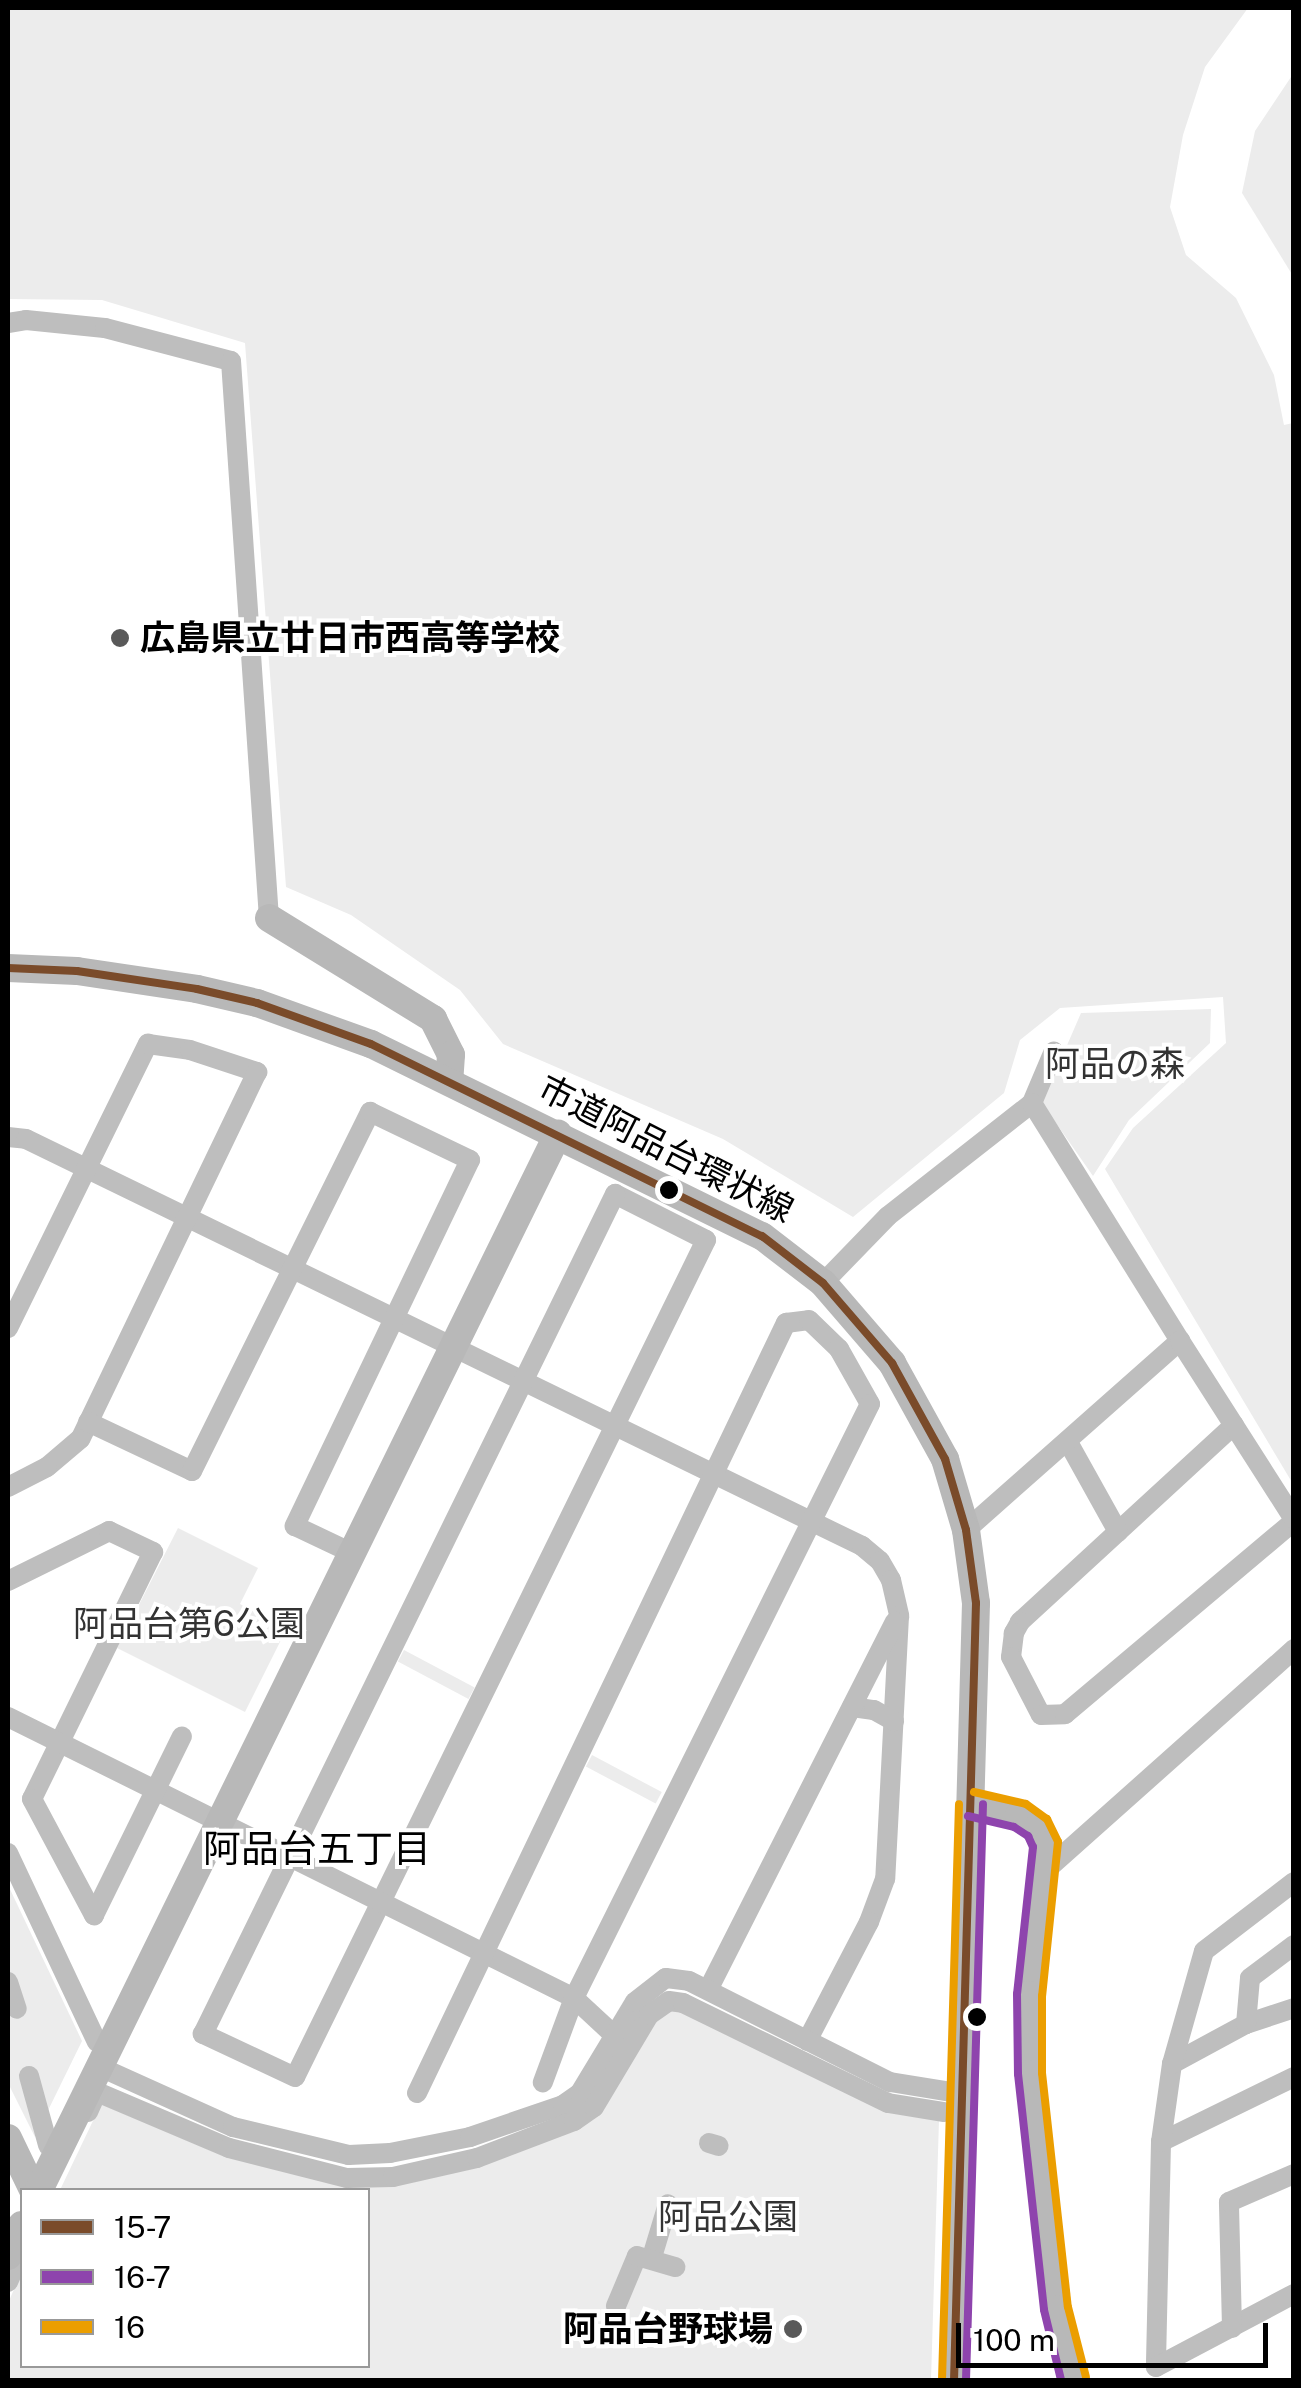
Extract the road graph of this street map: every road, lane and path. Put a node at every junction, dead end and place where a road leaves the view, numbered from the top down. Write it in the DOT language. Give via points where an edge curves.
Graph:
graph roads {
  1 [pos="8,323"];
  2 [pos="269,918"];
  3 [pos="8,968"];
  4 [pos="1054,1051"];
  5 [pos="449,1081"];
  6 [pos="1032,1103"];
  7 [pos="558,1134"];
  8 [pos="8,1137"];
  9 [pos="86,1168"];
  10 [pos="187,1217"];
  11 [pos="292,1268"];
  12 [pos="823,1283"];
  13 [pos="394,1318"];
  14 [pos="8,1328"];
  15 [pos="1180,1341"];
  16 [pos="454,1348"];
  17 [pos="523,1381"];
  18 [pos="88,1422"];
  19 [pos="1234,1424"];
  20 [pos="614,1426"];
  21 [pos="1068,1442"];
  22 [pos="714,1474"];
  23 [pos="8,1487"];
  24 [pos="1294,1520"];
  25 [pos="811,1522"];
  26 [pos="966,1530"];
  27 [pos="1118,1532"];
  28 [pos="352,1553"];
  29 [pos="8,1581"];
  30 [pos="898,1616"];
  31 [pos="1294,1649"];
  32 [pos="852,1707"];
  33 [pos="8,1717"];
  34 [pos="894,1721"];
  35 [pos="182,1736"];
  36 [pos="57,1744"];
  37 [pos="155,1792"];
  38 [pos="971,1804"];
  39 [pos="220,1824"];
  40 [pos="8,1853"];
  41 [pos="290,1858"];
  42 [pos="1045,1871"];
  43 [pos="1294,1882"];
  44 [pos="380,1903"];
  45 [pos="1294,1945"];
  46 [pos="484,1954"];
  47 [pos="8,1982"];
  48 [pos="708,1990"];
  49 [pos="574,1998"];
  50 [pos="1294,2008"];
  51 [pos="17,2010"];
  52 [pos="1246,2024"];
  53 [pos="615,2036"];
  54 [pos="807,2041"];
  55 [pos="99,2054"];
  56 [pos="1172,2064"];
  57 [pos="29,2076"];
  58 [pos="1294,2077"];
  59 [pos="544,2082"];
  60 [pos="417,2093"];
  61 [pos="953,2103"];
  62 [pos="8,2138"];
  63 [pos="1161,2142"];
  64 [pos="48,2145"];
  65 [pos="1294,2174"];
  66 [pos="35,2188"];
  67 [pos="37,2188"];
  68 [pos="52,2188"];
  69 [pos="668,2204"];
  70 [pos="20,2229"];
  71 [pos="20,2255"];
  72 [pos="8,2256"];
  73 [pos="652,2257"];
  74 [pos="675,2267"];
  75 [pos="8,2282"];
  76 [pos="1294,2294"];
  77 [pos="616,2306"];
  78 [pos="1232,2328"];
  79 [pos="1157,2374"];
  80 [pos="954,2380"];
  81 [pos="1074,2380"];
  1 -- 2 [label="street" via="104,328 231,360"];
  2 -- 5 [label="street" via="434,1019 452,1054"];
  3 -- 5 [label="street, 市道阿品台環状線" via="138,978 256,1003 371,1044"];
  4 -- 6 [label="street"];
  5 -- 7 [label="street, 市道阿品台環状線"];
  6 -- 12 [label="street" via="888,1216"];
  6 -- 15 [label="street"];
  7 -- 12 [label="street, 市道阿品台環状線" via="740,1223"];
  7 -- 16 [label="street"];
  8 -- 9 [label="street"];
  9 -- 10 [label="street"];
  9 -- 10 [label="street" via="148,1044 257,1072"];
  9 -- 14 [label="street"];
  10 -- 11 [label="street"];
  10 -- 18 [label="street"];
  11 -- 13 [label="street"];
  11 -- 13 [label="street" via="370,1112 470,1160"];
  11 -- 18 [label="street" via="192,1471"];
  12 -- 26 [label="street, 市道阿品台環状線" via="912,1393 945,1459"];
  13 -- 16 [label="street"];
  13 -- 28 [label="street" via="294,1526"];
  15 -- 19 [label="street"];
  15 -- 21 [label="street"];
  16 -- 17 [label="street"];
  16 -- 28 [label="street"];
  17 -- 20 [label="street"];
  17 -- 20 [label="street" via="615,1194 706,1240"];
  17 -- 41 [label="street"];
  18 -- 23 [label="street" via="63,1455"];
  19 -- 24 [label="street"];
  19 -- 27 [label="street"];
  20 -- 22 [label="street"];
  20 -- 44 [label="street"];
  21 -- 26 [label="street"];
  21 -- 27 [label="street"];
  22 -- 25 [label="street"];
  22 -- 25 [label="street" via="786,1323 809,1320 839,1349 870,1404"];
  22 -- 46 [label="street"];
  24 -- 27 [label="street" via="1066,1714 1042,1715 1012,1658 1014,1633"];
  25 -- 30 [label="street" via="880,1561"];
  25 -- 49 [label="street"];
  26 -- 38 [label="street, 市道阿品台環状線" via="976,1603"];
  28 -- 39 [label="street"];
  29 -- 36 [label="street" via="109,1531 154,1552"];
  30 -- 32 [label="street"];
  30 -- 34 [label="street"];
  31 -- 42 [label="street"];
  32 -- 34 [label="street"];
  32 -- 48 [label="street"];
  33 -- 36 [label="street"];
  34 -- 54 [label="street" via="884,1879 874,1912"];
  35 -- 37 [label="street"];
  36 -- 37 [label="street"];
  36 -- 37 [label="street" via="32,1799 94,1916"];
  37 -- 39 [label="street"];
  38 -- 42 [label="street" via="1000,1808 1038,1828 1046,1844"];
  38 -- 61 [label="street, 市道阿品台環状線"];
  39 -- 41 [label="street"];
  39 -- 55 [label="street"];
  40 -- 55 [label="street"];
  41 -- 44 [label="street"];
  41 -- 44 [label="street" via="203,2034 295,2077"];
  42 -- 81 [label="street" via="1029,1996 1030,2074 1056,2309"];
  43 -- 56 [label="street" via="1204,1951"];
  44 -- 46 [label="street"];
  45 -- 52 [label="street" via="1250,1978"];
  46 -- 49 [label="street"];
  46 -- 60 [label="street"];
  47 -- 51 [label="street"];
  48 -- 53 [label="street" via="666,1978 635,2002"];
  48 -- 54 [label="street"];
  49 -- 53 [label="street"];
  49 -- 59 [label="street"];
  50 -- 52 [label="street"];
  52 -- 56 [label="street"];
  53 -- 55 [label="street" via="580,2093 563,2105 470,2137 348,2155 233,2126"];
  54 -- 61 [label="street" via="890,2082"];
  55 -- 67 [label="street"];
  56 -- 63 [label="street"];
  57 -- 64 [label="street"];
  58 -- 63 [label="street"];
  61 -- 68 [label="street" via="888,2103 669,2001 649,2016 594,2107 476,2158 393,2177 347,2178 229,2148 110,2103 97,2092"];
  61 -- 80 [label="street, 市道阿品台環状線"];
  62 -- 66 [label="street"];
  63 -- 79 [label="street"];
  65 -- 78 [label="street" via="1229,2202"];
  69 -- 73 [label="street"];
  70 -- 72 [label="street"];
  71 -- 75 [label="street"];
  73 -- 74 [label="street"];
  73 -- 77 [label="street" via="637,2256"];
  76 -- 78 [label="street"];
  78 -- 79 [label="street"];
}
